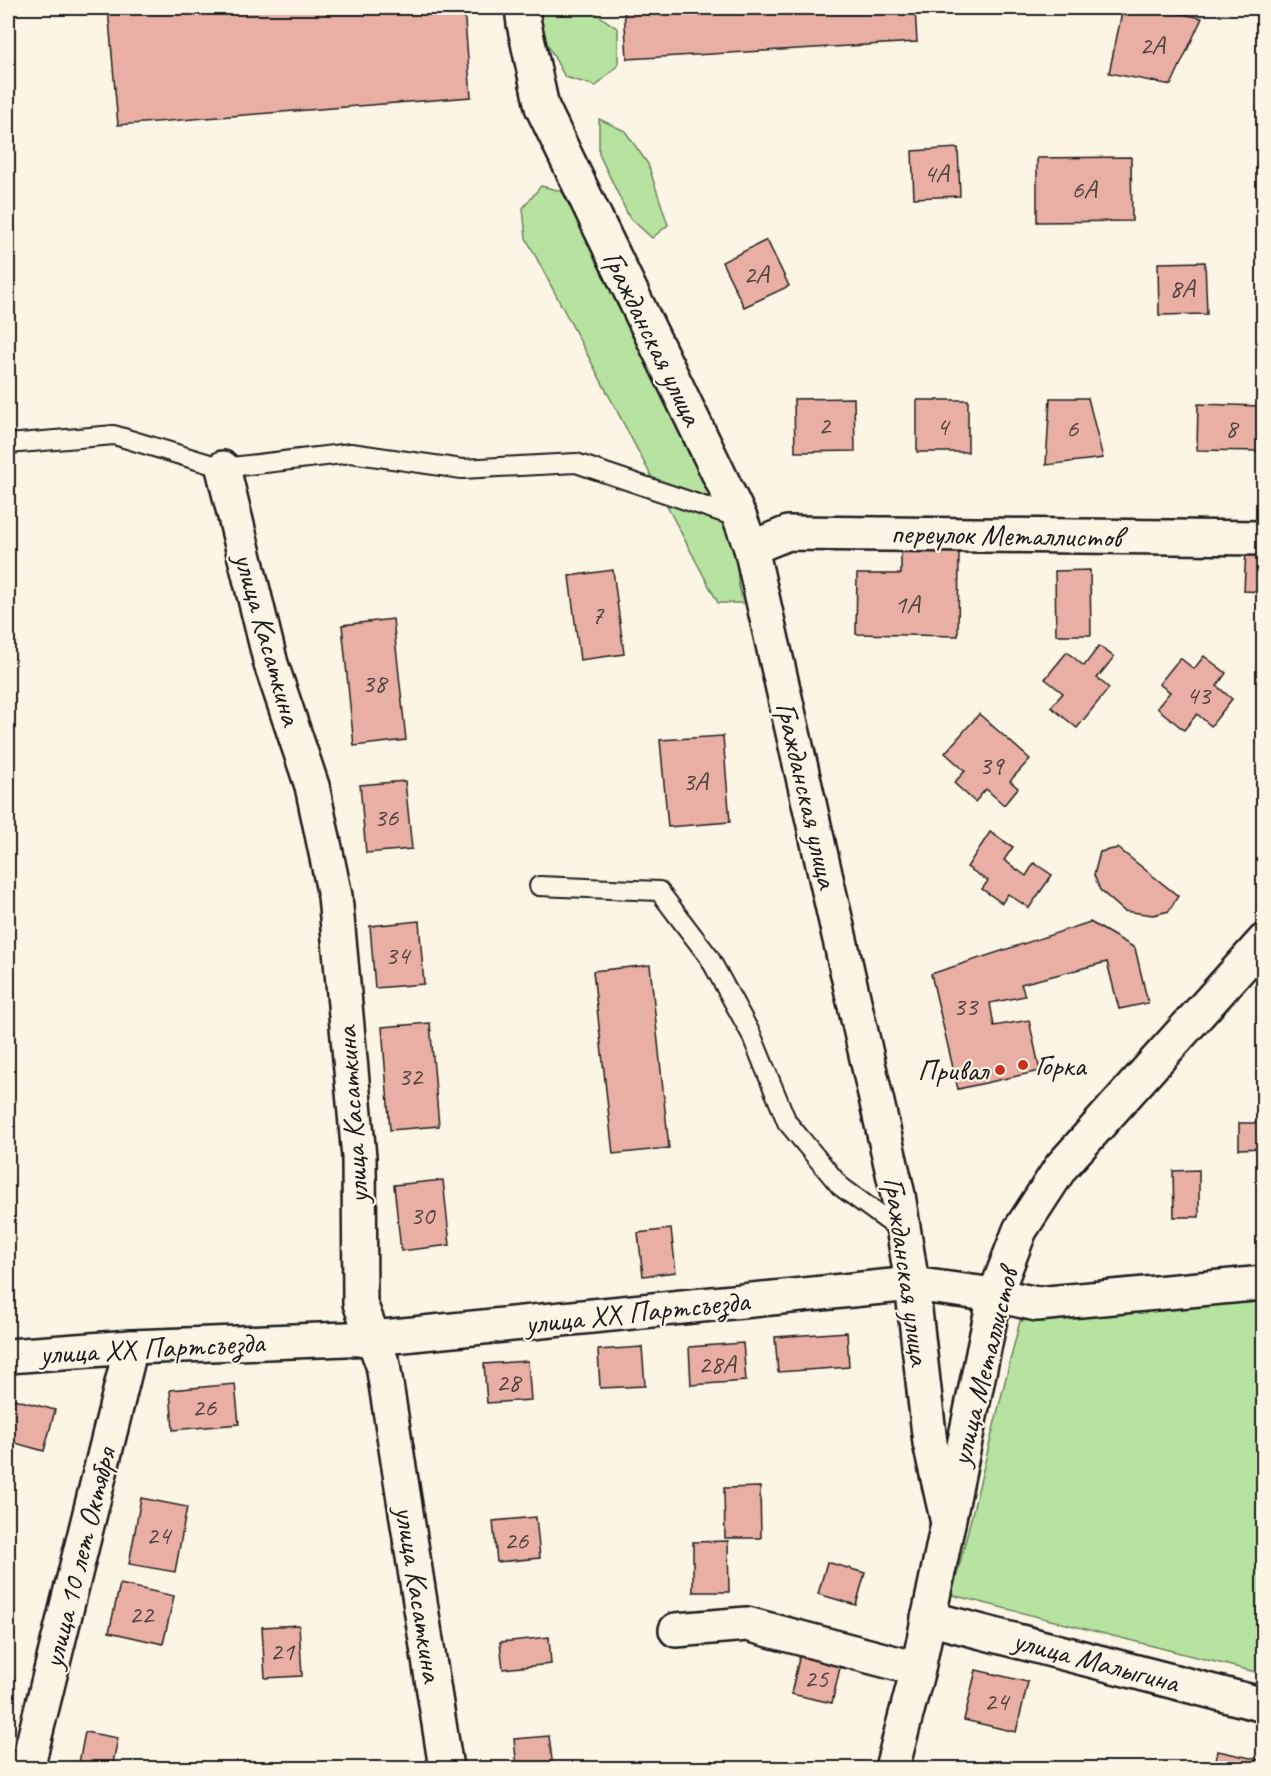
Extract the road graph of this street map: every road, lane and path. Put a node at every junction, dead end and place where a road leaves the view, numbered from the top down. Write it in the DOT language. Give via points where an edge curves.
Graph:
graph roads {
  1 [pos="522,8"];
  2 [pos="8,444"];
  3 [pos="223,468"];
  4 [pos="740,518"];
  5 [pos="1263,538"];
  6 [pos="751,548"];
  7 [pos="539,886"];
  8 [pos="1263,941"];
  9 [pos="905,1233"];
  10 [pos="1263,1283"];
  11 [pos="912,1284"];
  12 [pos="995,1295"];
  13 [pos="373,1338"];
  14 [pos="131,1347"];
  15 [pos="8,1356"];
  16 [pos="948,1522"];
  17 [pos="928,1618"];
  18 [pos="676,1630"];
  19 [pos="918,1669"];
  20 [pos="1263,1705"];
  21 [pos="27,1768"];
  22 [pos="446,1768"];
  23 [pos="892,1768"];
  1 -- 4 [label="street, Гражданская улица" via="542,107"];
  2 -- 3 [label="lane" via="114,435"];
  3 -- 4 [label="lane" via="351,453 462,469 576,463"];
  3 -- 13 [label="street, улица Касаткина" via="271,663 312,786 335,896 359,1157 360,1303"];
  4 -- 6 [label="street, Гражданская улица"];
  5 -- 6 [label="street, переулок Металлистов" via="788,533"];
  6 -- 9 [label="street, Гражданская улица"];
  7 -- 9 [label="lane" via="659,891 709,957 751,1034 787,1122 840,1186"];
  8 -- 12 [label="street, улица Металлистов" via="1061,1167 1020,1230"];
  9 -- 11 [label="street, Гражданская улица"];
  10 -- 12 [label="street, улица XX Партсъезда" via="1037,1304"];
  11 -- 12 [label="street, улица XX Партсъезда"];
  11 -- 13 [label="street, улица XX Партсъезда"];
  11 -- 16 [label="street, Гражданская улица" via="930,1443"];
  12 -- 16 [label="street, улица Металлистов"];
  13 -- 14 [label="street, улица XX Партсъезда"];
  13 -- 22 [label="street, улица Касаткина" via="383,1365"];
  14 -- 15 [label="street, улица XX Партсъезда"];
  14 -- 21 [label="street, улица 10 лет Октября"];
  16 -- 17 [label="street, улица Металлистов"];
  17 -- 19 [label="street, улица Металлистов"];
  17 -- 20 [label="street, улица Малыгина"];
  18 -- 19 [label="street" via="747,1624"];
  19 -- 23 [label="street, улица Металлистов"];
}
